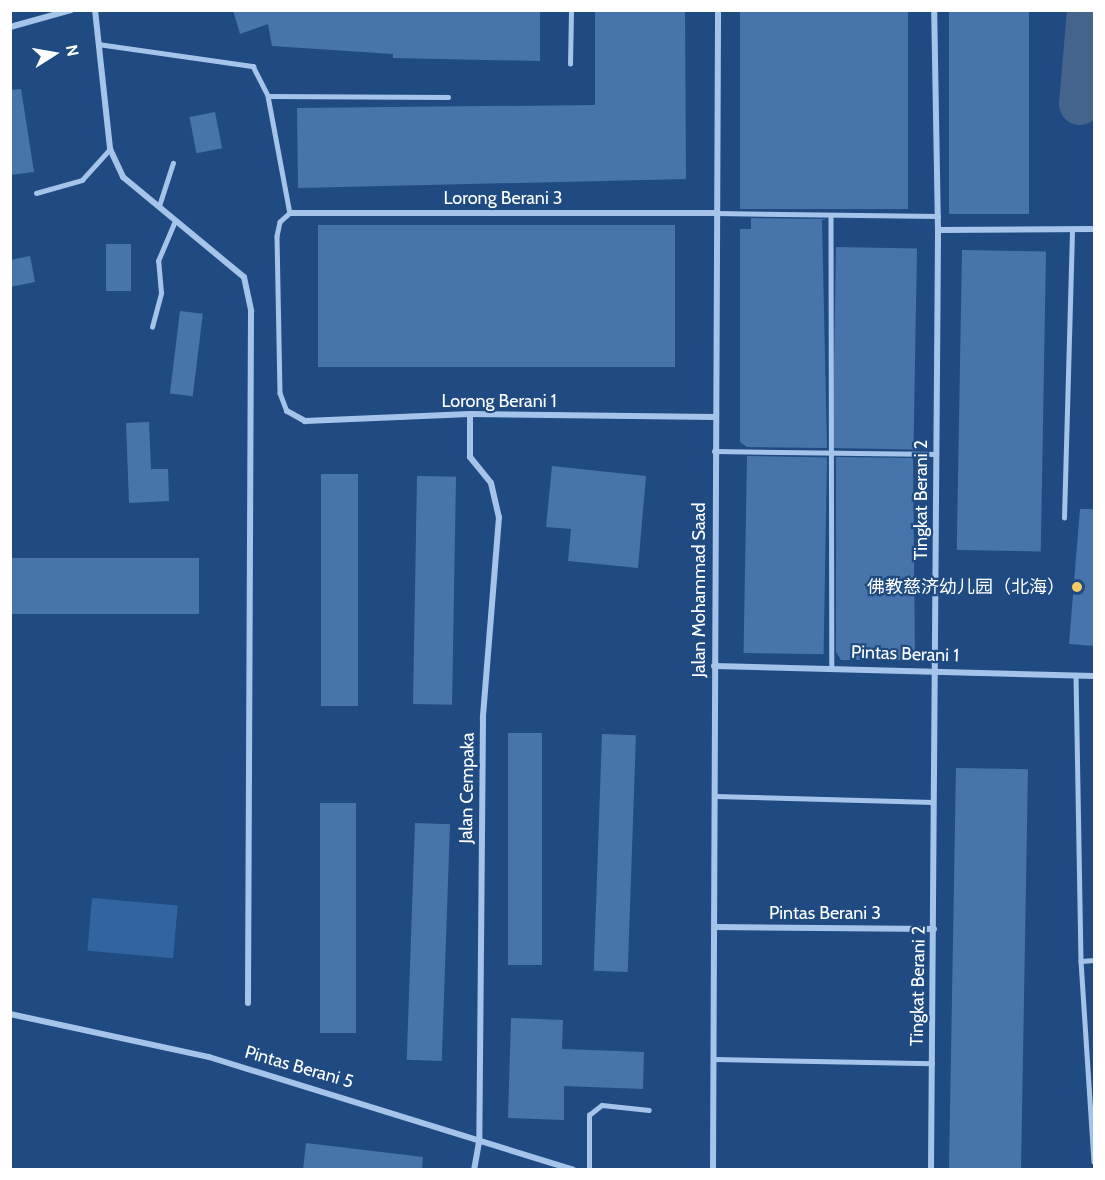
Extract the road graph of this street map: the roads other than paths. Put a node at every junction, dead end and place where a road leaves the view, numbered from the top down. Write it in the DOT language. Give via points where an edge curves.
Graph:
graph roads {
  1 [pos="71,10"];
  2 [pos="95,10"];
  3 [pos="571,10"];
  4 [pos="718,10"];
  5 [pos="934,10"];
  6 [pos="10,27"];
  7 [pos="99,44"];
  8 [pos="570,64"];
  9 [pos="268,96"];
  10 [pos="448,97"];
  11 [pos="110,149"];
  12 [pos="173,163"];
  13 [pos="36,193"];
  14 [pos="159,206"];
  15 [pos="290,213"];
  16 [pos="716,213"];
  17 [pos="831,216"];
  18 [pos="938,216"];
  19 [pos="176,221"];
  20 [pos="938,230"];
  21 [pos="1095,230"];
  22 [pos="1072,231"];
  23 [pos="152,327"];
  24 [pos="287,411"];
  25 [pos="470,414"];
  26 [pos="714,417"];
  27 [pos="714,451"];
  28 [pos="831,453"];
  29 [pos="936,454"];
  30 [pos="1064,518"];
  31 [pos="714,666"];
  32 [pos="832,667"];
  33 [pos="936,670"];
  34 [pos="1076,675"];
  35 [pos="1095,676"];
  36 [pos="715,796"];
  37 [pos="933,802"];
  38 [pos="715,927"];
  39 [pos="934,929"];
  40 [pos="1081,960"];
  41 [pos="1095,960"];
  42 [pos="249,1003"];
  43 [pos="10,1014"];
  44 [pos="715,1059"];
  45 [pos="932,1063"];
  46 [pos="649,1110"];
  47 [pos="479,1142"];
  48 [pos="1095,1162"];
  49 [pos="474,1170"];
  50 [pos="573,1170"];
  51 [pos="589,1170"];
  52 [pos="713,1170"];
  53 [pos="931,1170"];
  1 -- 6 [label="street"];
  2 -- 7 [label="street"];
  3 -- 8 [label="lane"];
  4 -- 16 [label="street, Jalan Mohammad Saad"];
  5 -- 18 [label="street, Tingkat Berani 2"];
  7 -- 9 [label="lane" via="253,66"];
  7 -- 11 [label="street"];
  9 -- 10 [label="lane"];
  9 -- 15 [label="lane"];
  11 -- 13 [label="lane" via="82,180"];
  11 -- 14 [label="street" via="123,177"];
  12 -- 14 [label="lane"];
  14 -- 19 [label="street"];
  15 -- 16 [label="street, Lorong Berani 3"];
  15 -- 24 [label="lane" via="280,222 277,236 280,393"];
  16 -- 17 [label="lane"];
  16 -- 26 [label="street, Jalan Mohammad Saad"];
  17 -- 18 [label="lane"];
  17 -- 28 [label="lane"];
  18 -- 20 [label="street, Tingkat Berani 2"];
  19 -- 23 [label="lane" via="158,261 161,293"];
  19 -- 42 [label="street" via="244,277 251,311"];
  20 -- 22 [label="street"];
  20 -- 29 [label="street, Tingkat Berani 2"];
  21 -- 22 [label="street"];
  22 -- 30 [label="lane"];
  24 -- 25 [label="street, Lorong Berani 1" via="305,421"];
  25 -- 26 [label="street, Lorong Berani 1"];
  25 -- 47 [label="street, Jalan Cempaka" via="470,457 491,483 499,517 483,718"];
  26 -- 27 [label="street, Jalan Mohammad Saad"];
  27 -- 28 [label="lane"];
  27 -- 31 [label="street, Jalan Mohammad Saad"];
  28 -- 29 [label="lane"];
  28 -- 32 [label="lane"];
  29 -- 33 [label="street, Tingkat Berani 2"];
  31 -- 32 [label="street, Pintas Berani 1"];
  31 -- 36 [label="street, Jalan Mohammad Saad"];
  32 -- 33 [label="street, Pintas Berani 1"];
  33 -- 34 [label="street, Pintas Berani 1"];
  33 -- 37 [label="street, Tingkat Berani 2"];
  34 -- 35 [label="street, Pintas Berani 1"];
  34 -- 40 [label="lane"];
  36 -- 37 [label="lane"];
  36 -- 38 [label="street, Jalan Mohammad Saad"];
  37 -- 39 [label="street, Tingkat Berani 2"];
  38 -- 39 [label="street, Pintas Berani 3"];
  38 -- 44 [label="street, Jalan Mohammad Saad"];
  39 -- 45 [label="street, Tingkat Berani 2"];
  40 -- 41 [label="lane"];
  40 -- 48 [label="lane"];
  43 -- 47 [label="street, Pintas Berani 5" via="209,1057 382,1107"];
  44 -- 45 [label="lane"];
  44 -- 52 [label="street, Jalan Mohammad Saad"];
  45 -- 53 [label="street, Tingkat Berani 2"];
  46 -- 51 [label="lane" via="602,1105 589,1116"];
  47 -- 49 [label="street, Jalan Cempaka"];
  47 -- 50 [label="street, Pintas Berani 5"];
}
